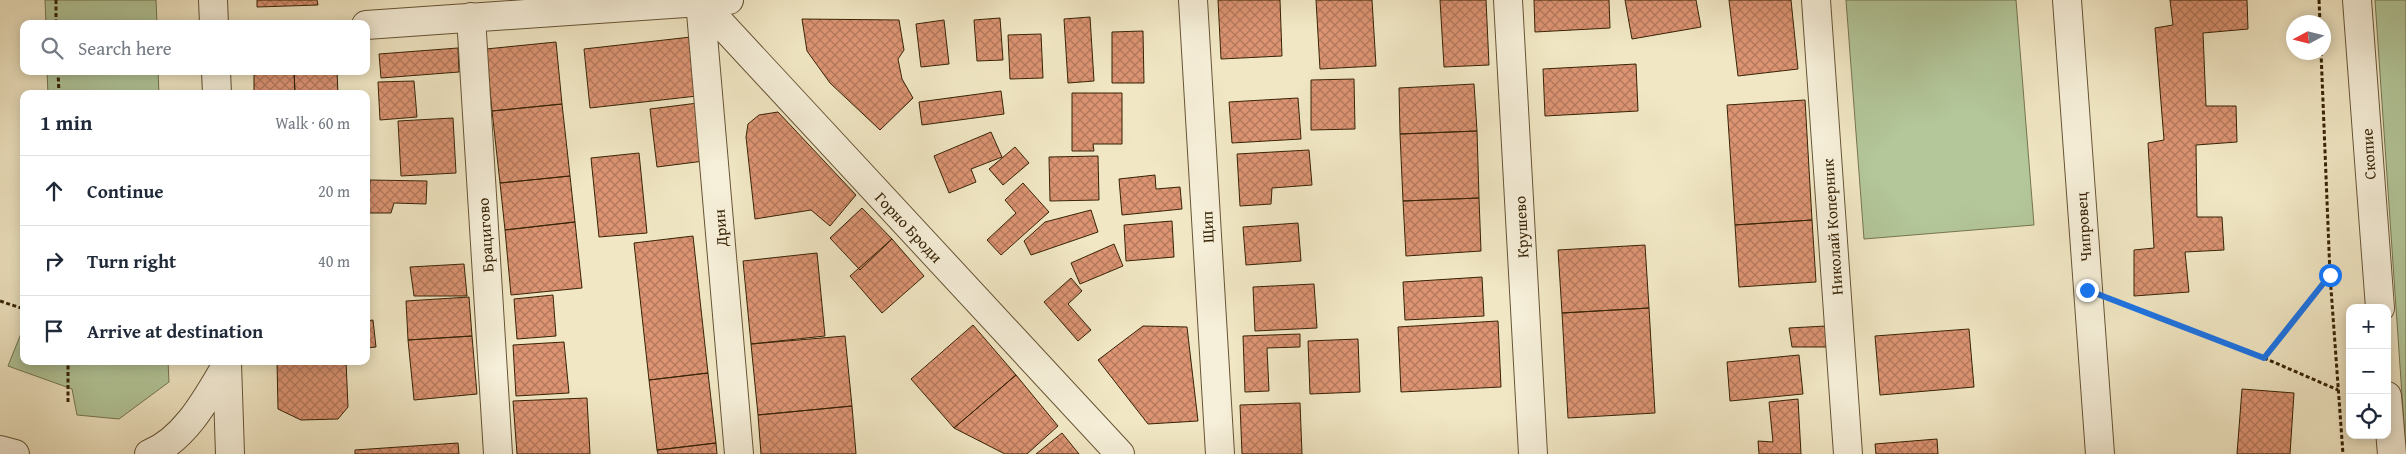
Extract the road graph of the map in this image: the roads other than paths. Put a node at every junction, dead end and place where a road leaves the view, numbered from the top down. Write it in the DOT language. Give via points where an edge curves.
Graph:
graph roads {
  1 [pos="213,0"];
  2 [pos="730,0"];
  3 [pos="1194,0"];
  4 [pos="1508,0"];
  5 [pos="1816,0"];
  6 [pos="2067,0"];
  7 [pos="2356,0"];
  8 [pos="700,1"];
  9 [pos="470,17"];
  10 [pos="214,20"];
  11 [pos="370,25"];
  12 [pos="216,75"];
  13 [pos="217,90"];
  14 [pos="2380,304"];
  15 [pos="226,365"];
  16 [pos="227,365"];
  17 [pos="2391,439"];
  18 [pos="0,450"];
  19 [pos="15,454"];
  20 [pos="149,454"];
  21 [pos="230,454"];
  22 [pos="498,454"];
  23 [pos="739,454"];
  24 [pos="1120,454"];
  25 [pos="1220,454"];
  26 [pos="1533,454"];
  27 [pos="1848,454"];
  28 [pos="2100,454"];
  29 [pos="2392,454"];
  1 -- 10 [label="street"];
  2 -- 8 [label="street"];
  3 -- 25 [label="street, Щип"];
  4 -- 26 [label="street, Крушево"];
  5 -- 27 [label="street, Николай Коперник"];
  6 -- 28 [label="street, Чипровец"];
  7 -- 14 [label="street, Скопие"];
  8 -- 9 [label="street"];
  8 -- 23 [label="street, Дрин"];
  8 -- 24 [label="street, Горно Броди"];
  9 -- 11 [label="street"];
  9 -- 22 [label="street, Брацигово"];
  12 -- 13 [label="street"];
  15 -- 20 [label="street" via="184,428"];
  16 -- 21 [label="street"];
  17 -- 29 [label="street"];
  18 -- 19 [label="street"];
}
